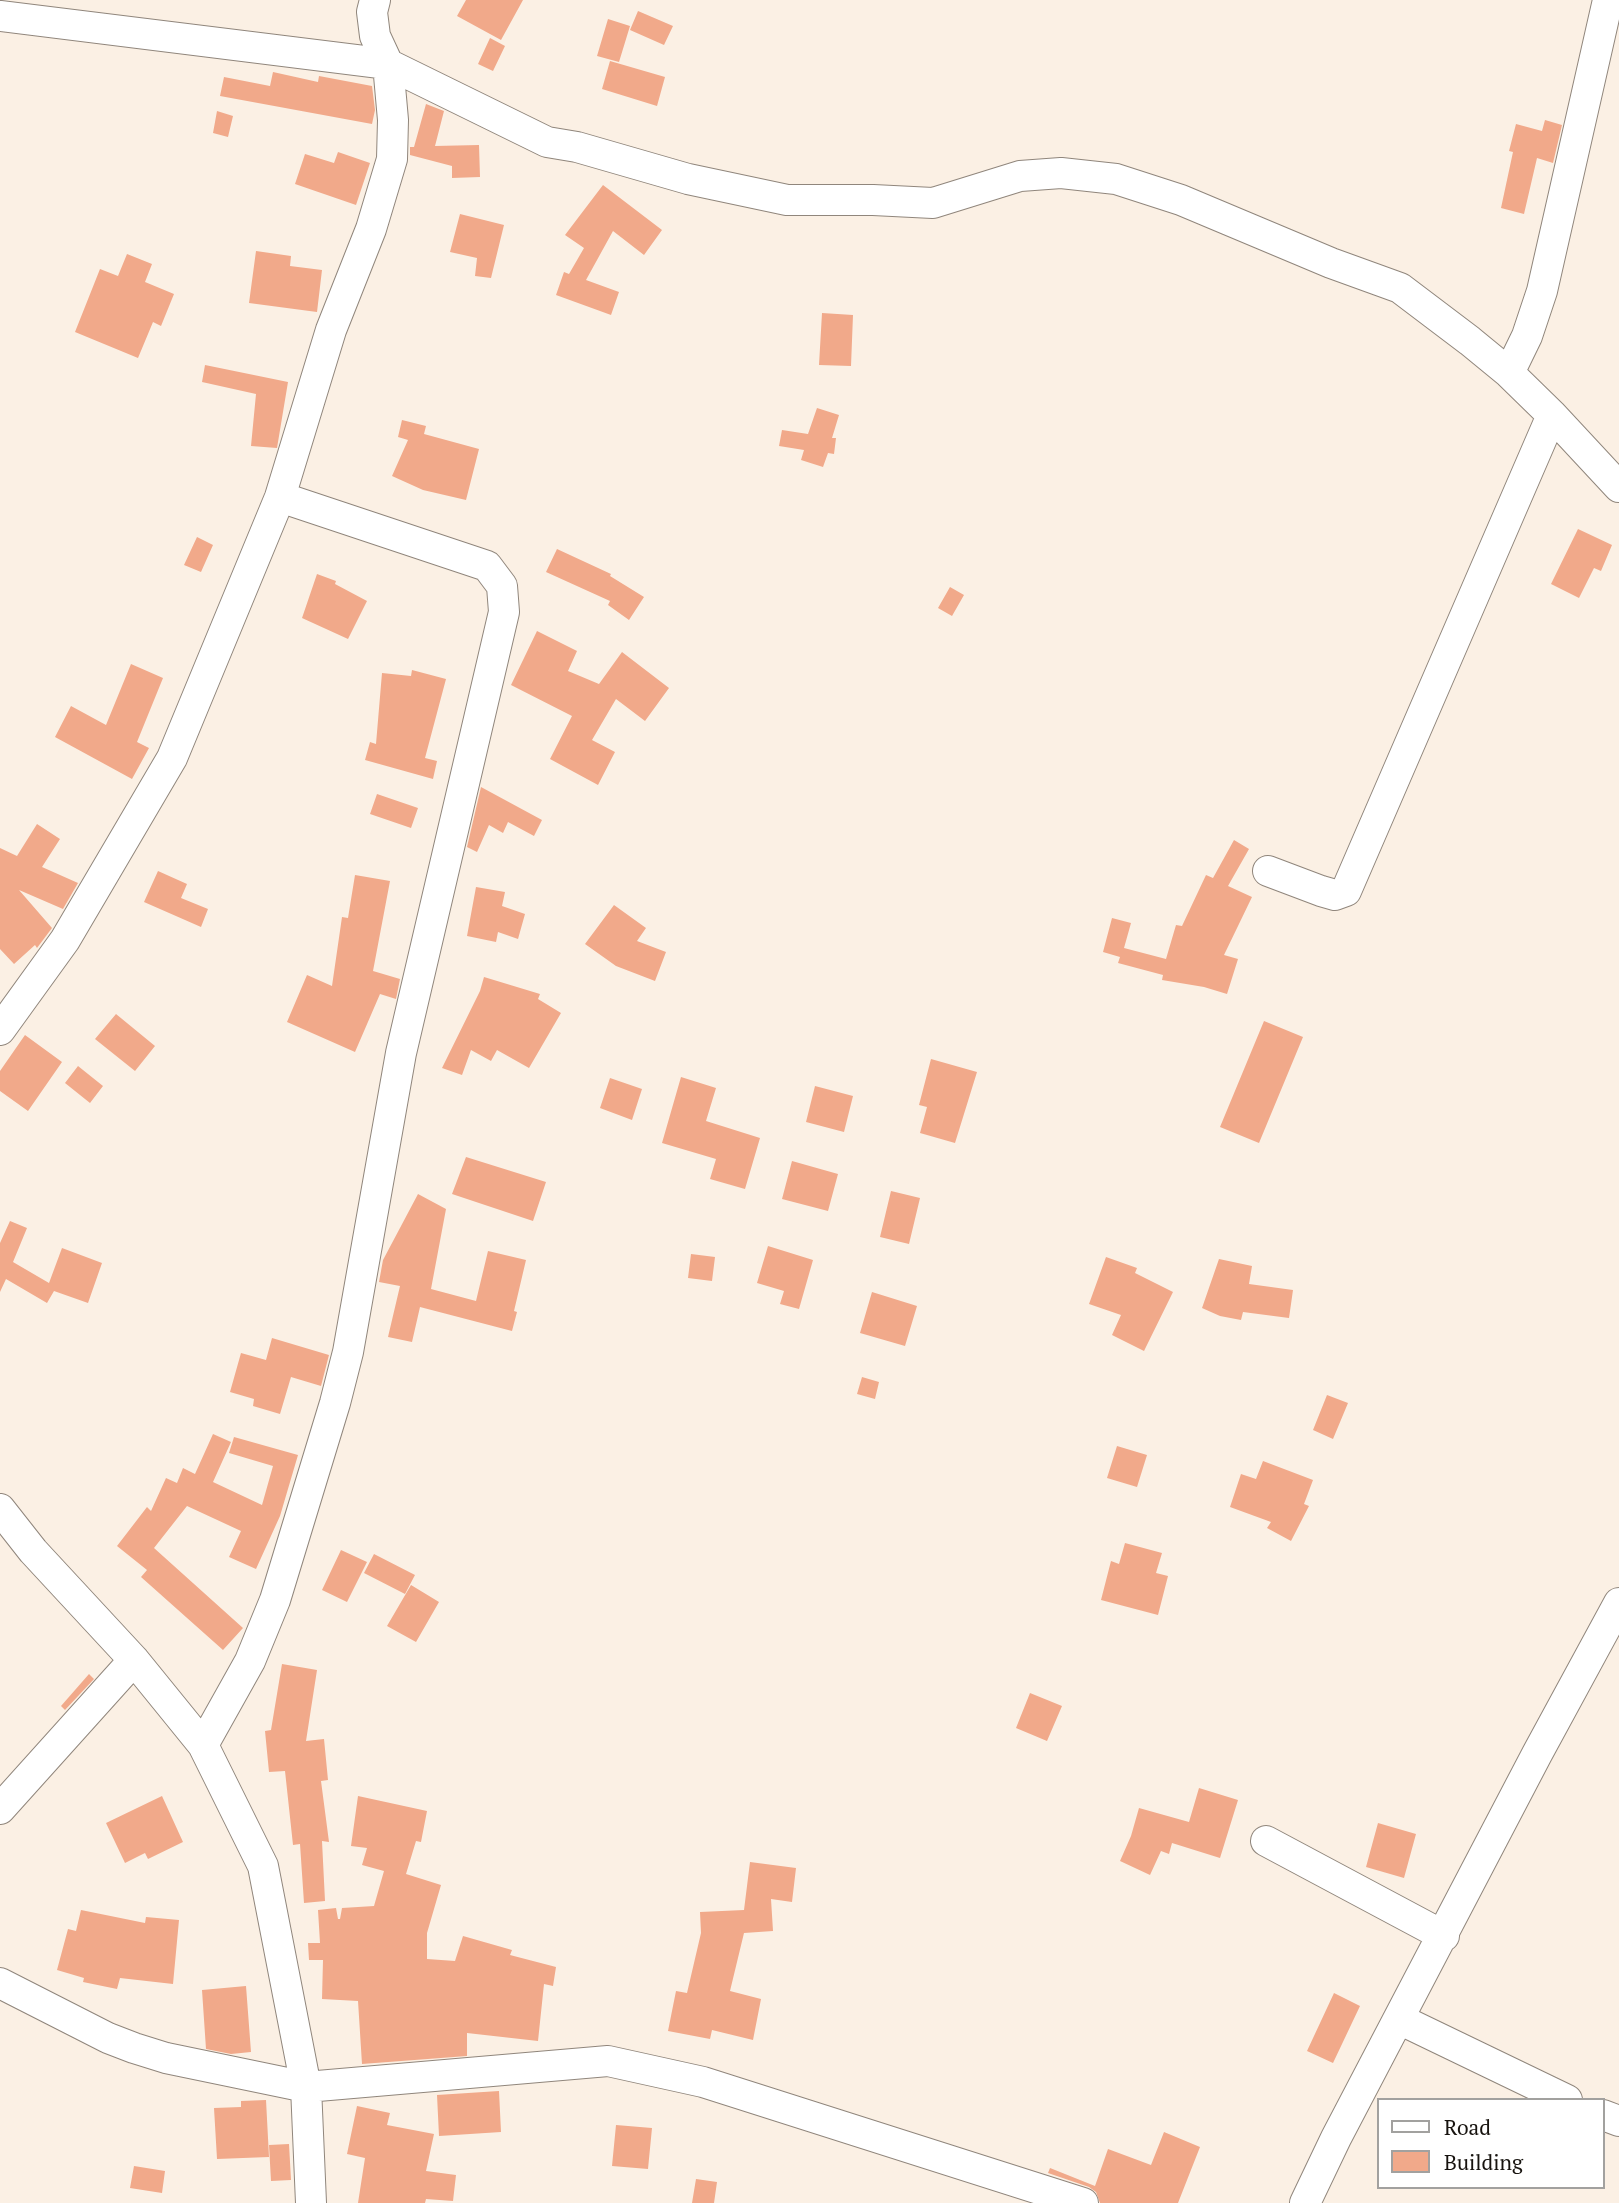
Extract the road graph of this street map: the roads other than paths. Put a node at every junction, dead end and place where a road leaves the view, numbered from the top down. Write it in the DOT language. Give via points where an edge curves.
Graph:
graph roads {
  1 [pos="374,0"];
  2 [pos="1608,0"];
  3 [pos="72,12"];
  4 [pos="0,16"];
  5 [pos="388,64"];
  6 [pos="1509,373"];
  7 [pos="1552,415"];
  8 [pos="1619,487"];
  9 [pos="280,497"];
  10 [pos="1268,871"];
  11 [pos="0,1030"];
  12 [pos="0,1509"];
  13 [pos="1618,1605"];
  14 [pos="134,1660"];
  15 [pos="203,1745"];
  16 [pos="0,1810"];
  17 [pos="1266,1841"];
  18 [pos="1444,1936"];
  19 [pos="0,1983"];
  20 [pos="1399,2019"];
  21 [pos="306,2087"];
  22 [pos="1563,2098"];
  23 [pos="311,2203"];
  24 [pos="1083,2203"];
  25 [pos="1305,2203"];
  1 -- 5 [label="street" via="375,36"];
  2 -- 6 [label="street" via="1542,291"];
  3 -- 4 [label="street"];
  3 -- 5 [label="street"];
  5 -- 6 [label="street" via="547,142 787,200 933,203 1020,176 1061,173 1116,179 1181,200 1400,288"];
  5 -- 9 [label="street" via="392,159 371,229 331,330"];
  6 -- 7 [label="street"];
  7 -- 8 [label="street"];
  7 -- 10 [label="street" via="1346,891 1321,891"];
  9 -- 11 [label="street" via="172,758 65,940"];
  9 -- 15 [label="street" via="487,566 502,586 504,612 401,1053 335,1403 275,1600 250,1661"];
  12 -- 14 [label="street"];
  13 -- 18 [label="street"];
  14 -- 15 [label="street"];
  14 -- 16 [label="street"];
  15 -- 21 [label="street" via="262,1867"];
  17 -- 18 [label="street"];
  18 -- 20 [label="street"];
  19 -- 21 [label="street" via="134,2048"];
  20 -- 22 [label="street"];
  20 -- 25 [label="street"];
  21 -- 23 [label="street"];
  21 -- 24 [label="street" via="608,2061 703,2082"];
}
